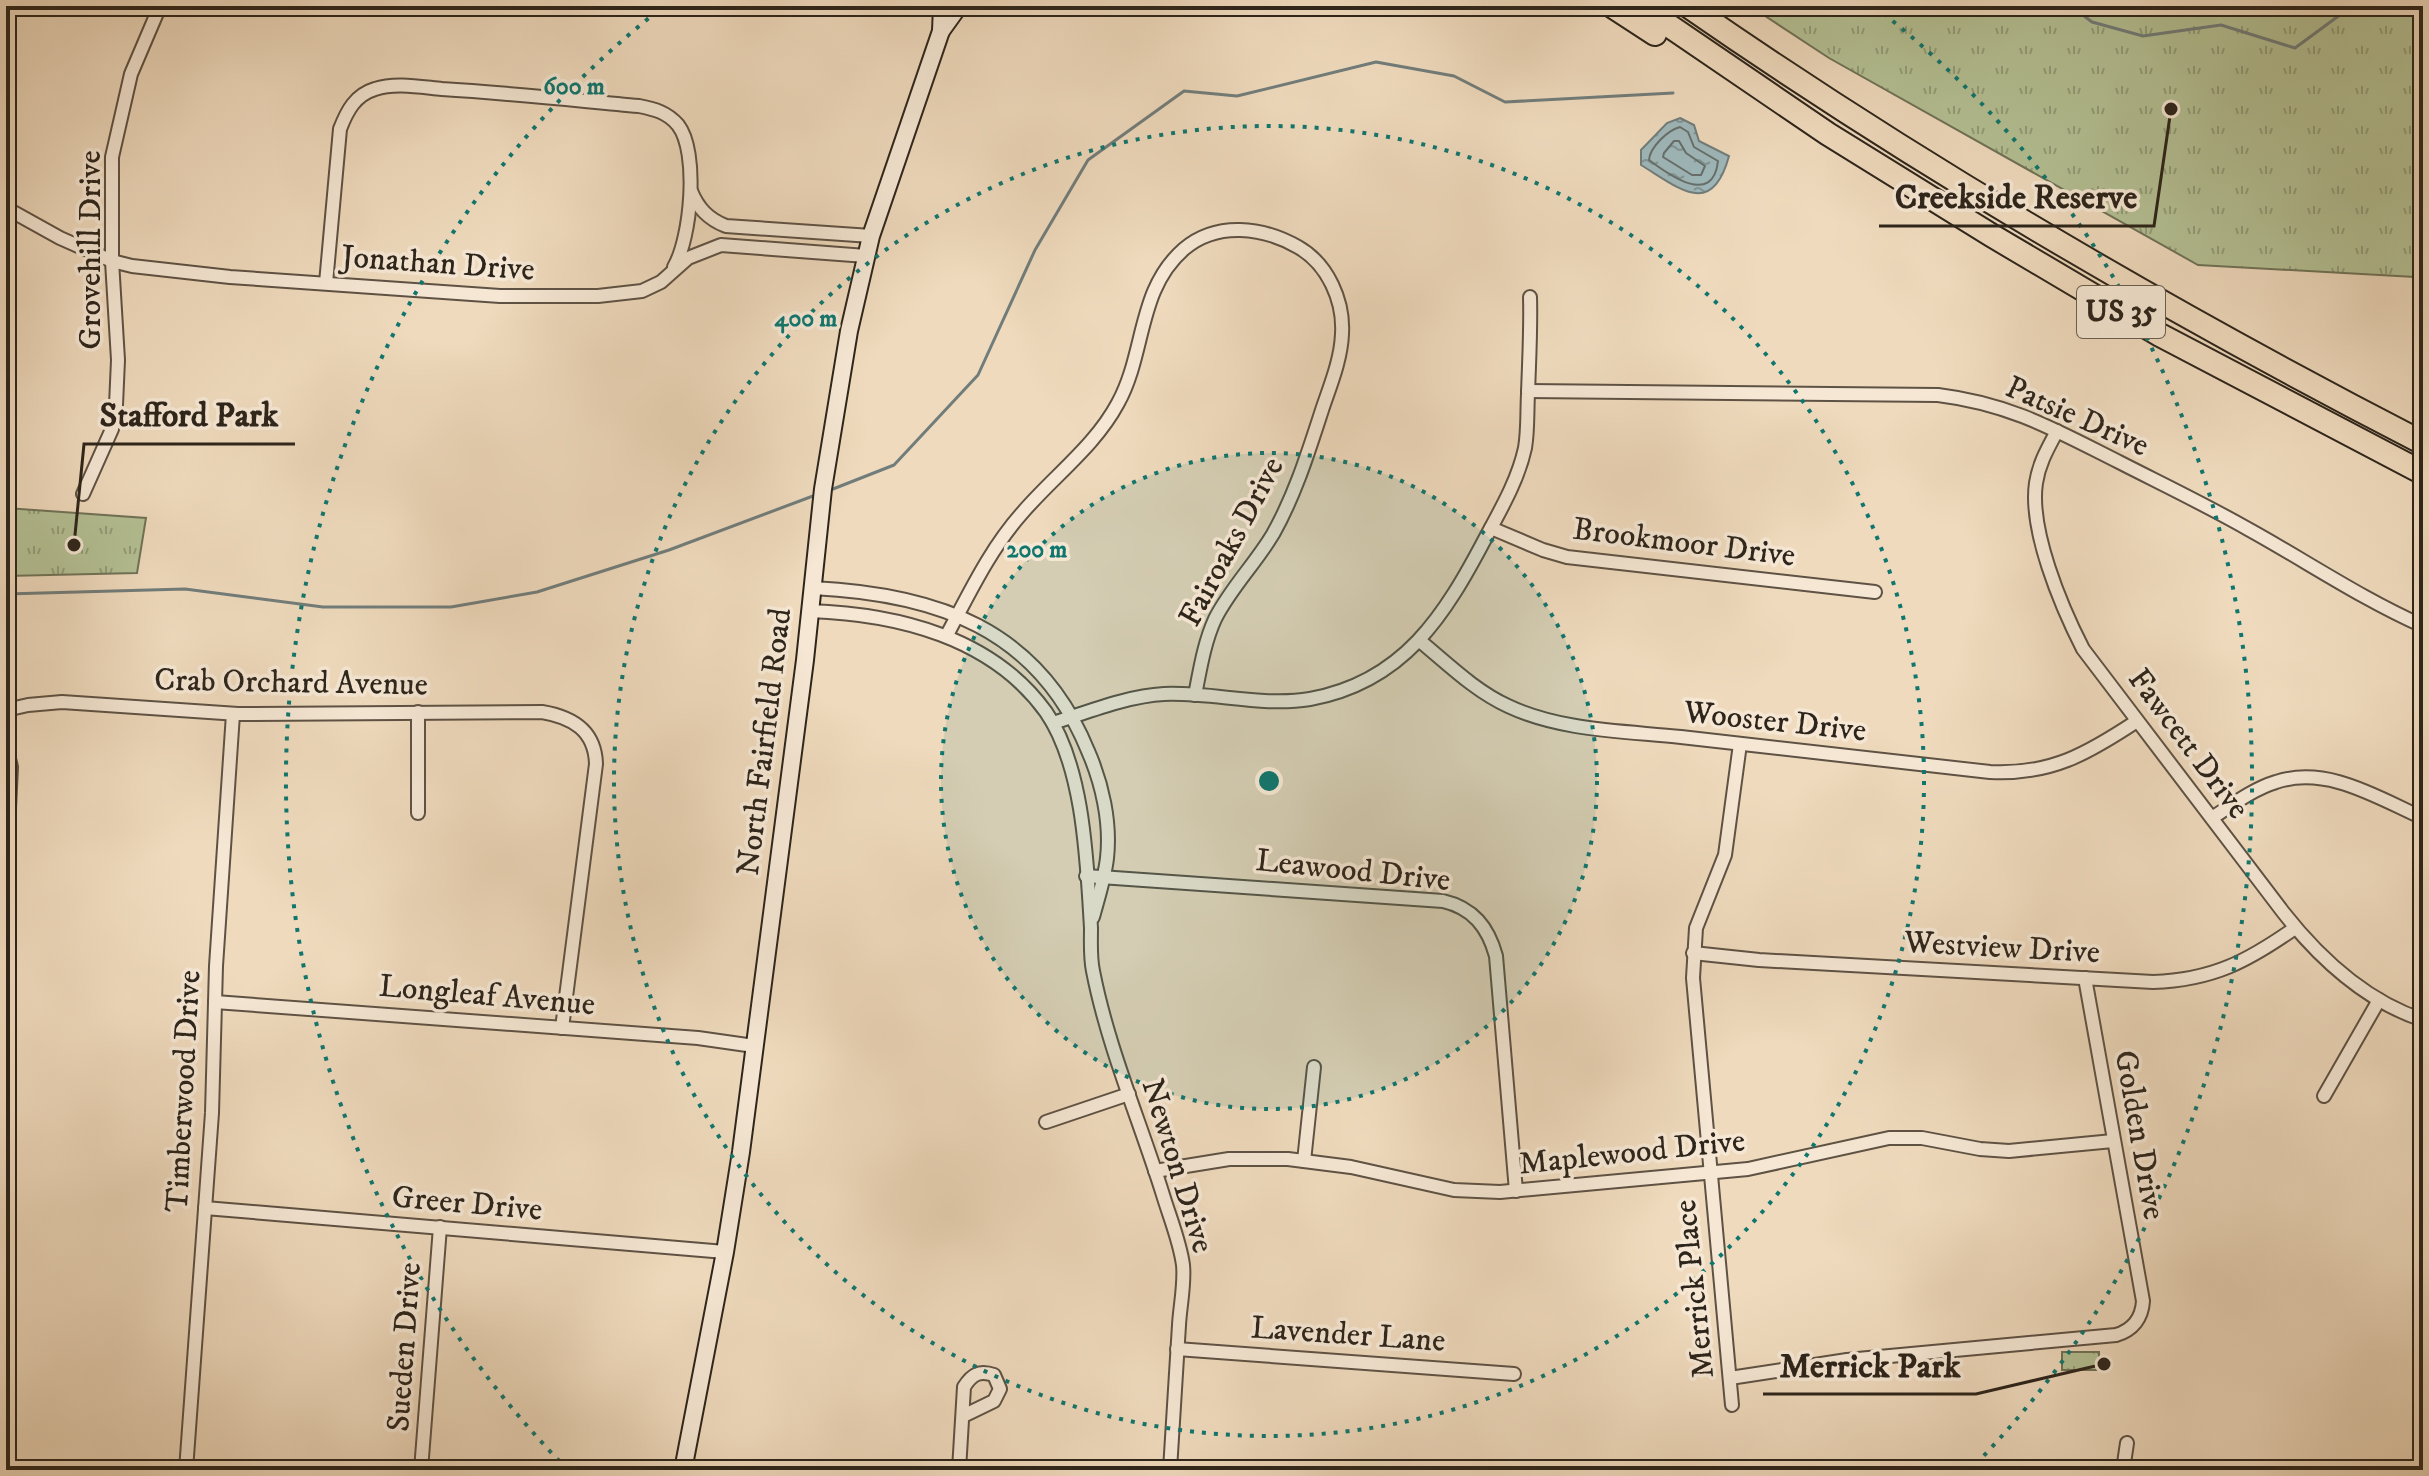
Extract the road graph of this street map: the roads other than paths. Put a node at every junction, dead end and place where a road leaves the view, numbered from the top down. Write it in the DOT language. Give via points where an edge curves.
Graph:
graph roads {
  1 [pos="160,6"];
  2 [pos="942,6"];
  3 [pos="959,6"];
  4 [pos="1612,6"];
  5 [pos="1640,6"];
  6 [pos="1691,6"];
  7 [pos="941,31"];
  8 [pos="1828,134"];
  9 [pos="689,182"];
  10 [pos="6,208"];
  11 [pos="871,236"];
  12 [pos="866,256"];
  13 [pos="112,261"];
  14 [pos="673,269"];
  15 [pos="326,283"];
  16 [pos="1530,297"];
  17 [pos="1528,391"];
  18 [pos="2057,431"];
  19 [pos="2423,443"];
  20 [pos="2423,473"];
  21 [pos="83,494"];
  22 [pos="1491,528"];
  23 [pos="813,588"];
  24 [pos="1875,592"];
  25 [pos="810,611"];
  26 [pos="958,615"];
  27 [pos="2423,626"];
  28 [pos="947,635"];
  29 [pos="1420,641"];
  30 [pos="1195,695"];
  31 [pos="6,710"];
  32 [pos="418,712"];
  33 [pos="233,714"];
  34 [pos="1073,717"];
  35 [pos="2137,721"];
  36 [pos="1053,723"];
  37 [pos="1740,744"];
  38 [pos="6,746"];
  39 [pos="418,813"];
  40 [pos="2212,818"];
  41 [pos="2423,818"];
  42 [pos="6,869"];
  43 [pos="1086,876"];
  44 [pos="1102,876"];
  45 [pos="1091,928"];
  46 [pos="2295,928"];
  47 [pos="1693,953"];
  48 [pos="2085,978"];
  49 [pos="2379,1000"];
  50 [pos="215,1002"];
  51 [pos="2423,1020"];
  52 [pos="562,1028"];
  53 [pos="754,1046"];
  54 [pos="1314,1067"];
  55 [pos="1129,1094"];
  56 [pos="2324,1096"];
  57 [pos="1046,1122"];
  58 [pos="2113,1141"];
  59 [pos="1304,1161"];
  60 [pos="1155,1171"];
  61 [pos="1710,1174"];
  62 [pos="1516,1191"];
  63 [pos="205,1208"];
  64 [pos="440,1227"];
  65 [pos="725,1252"];
  66 [pos="1177,1349"];
  67 [pos="1514,1374"];
  68 [pos="1730,1378"];
  69 [pos="1732,1405"];
  70 [pos="963,1416"];
  71 [pos="2127,1443"];
  72 [pos="186,1470"];
  73 [pos="421,1470"];
  74 [pos="683,1470"];
  75 [pos="959,1470"];
  76 [pos="1170,1470"];
  77 [pos="2123,1470"];
  1 -- 13 [label="street, Grovehill Drive" via="131,74 119,119 112,157"];
  2 -- 7 [label="main road, North Fairfield Road"];
  3 -- 7 [label="main road, North Fairfield Road"];
  4 -- 8 [label="highway" via="1737,87"];
  5 -- 8 [label="highway, US 35"];
  6 -- 19 [label="highway, US 35" via="1932,168 2101,269"];
  7 -- 11 [label="main road, North Fairfield Road"];
  8 -- 20 [label="highway, US 35" via="2160,335"];
  9 -- 11 [label="street" via="701,210 726,226"];
  9 -- 14 [label="street" via="684,243"];
  9 -- 15 [label="street" via="683,134 654,109 461,90 378,88 354,102 340,129"];
  10 -- 13 [label="street, Jonathan Drive"];
  11 -- 12 [label="main road, North Fairfield Road"];
  12 -- 14 [label="street, Jonathan Drive" via="721,245"];
  12 -- 23 [label="main road, North Fairfield Road" via="840,379"];
  13 -- 15 [label="street, Jonathan Drive"];
  13 -- 21 [label="street, Grovehill Drive" via="116,405 112,429"];
  14 -- 15 [label="street, Jonathan Drive" via="647,289 598,296 500,296"];
  16 -- 17 [label="street"];
  17 -- 18 [label="street, Patsie Drive" via="1938,395 2008,409"];
  17 -- 22 [label="street" via="1524,451"];
  18 -- 27 [label="street, Patsie Drive"];
  18 -- 35 [label="street, Fawcett Drive" via="2036,485 2037,528 2078,638"];
  22 -- 24 [label="street, Brookmoor Drive" via="1567,557"];
  22 -- 29 [label="street" via="1454,595"];
  23 -- 25 [label="main road, North Fairfield Road"];
  23 -- 26 [label="street, Newton Drive" via="882,594"];
  25 -- 28 [label="street, Newton Drive" via="866,615"];
  25 -- 53 [label="main road, North Fairfield Road"];
  26 -- 28 [label="street, Fairoaks Drive"];
  26 -- 30 [label="street, Fairoaks Drive" via="1002,538 1079,456 1117,405 1163,273 1191,245 1213,234 1242,229 1269,233 1303,250 1327,276 1340,308 1341,348 1301,476 1269,540 1216,619"];
  26 -- 34 [label="street, Newton Drive" via="1023,657"];
  28 -- 36 [label="street, Newton Drive" via="1015,680"];
  29 -- 30 [label="street" via="1399,659 1336,693 1265,701"];
  29 -- 37 [label="street, Wooster Drive" via="1484,692 1533,716"];
  30 -- 34 [label="street" via="1154,695"];
  31 -- 33 [label="street, Crab Orchard Avenue" via="62,702"];
  32 -- 33 [label="street, Crab Orchard Avenue"];
  32 -- 39 [label="street"];
  32 -- 52 [label="street, Crab Orchard Avenue" via="542,712 575,721 592,742 596,764"];
  33 -- 50 [label="street, Timberwood Drive"];
  34 -- 36 [label="street"];
  34 -- 44 [label="street, Newton Drive" via="1103,797 1107,857"];
  35 -- 37 [label="street, Wooster Drive" via="2072,759 2016,773"];
  35 -- 40 [label="street, Fawcett Drive"];
  36 -- 43 [label="street, Newton Drive" via="1077,793"];
  37 -- 47 [label="street, Merrick Place" via="1725,855 1699,916"];
  38 -- 42 [label="street" via="11,767"];
  40 -- 41 [label="street" via="2266,785 2302,777 2344,784"];
  40 -- 46 [label="street, Fawcett Drive"];
  43 -- 44 [label="street, Leawood Drive"];
  43 -- 45 [label="street, Newton Drive"];
  44 -- 45 [label="street, Newton Drive"];
  44 -- 62 [label="street, Leawood Drive" via="1443,901 1473,914 1496,956"];
  45 -- 55 [label="street, Newton Drive" via="1105,1022"];
  46 -- 48 [label="street, Westview Drive" via="2236,965 2202,977 2153,982"];
  46 -- 49 [label="street, Fawcett Drive" via="2333,967"];
  47 -- 48 [label="street, Westview Drive"];
  47 -- 61 [label="street, Merrick Place"];
  48 -- 58 [label="street, Golden Drive"];
  49 -- 51 [label="street, Fawcett Drive"];
  49 -- 56 [label="street"];
  50 -- 52 [label="street, Longleaf Avenue"];
  50 -- 63 [label="street, Timberwood Drive"];
  52 -- 53 [label="street, Longleaf Avenue"];
  53 -- 65 [label="main road, North Fairfield Road"];
  54 -- 59 [label="street"];
  55 -- 57 [label="street"];
  55 -- 60 [label="street, Newton Drive"];
  58 -- 61 [label="street, Maplewood Drive" via="2009,1151 1889,1138"];
  58 -- 68 [label="street, Golden Drive" via="2143,1301 2136,1323 2127,1331 1847,1360"];
  59 -- 60 [label="street, Maplewood Drive" via="1229,1159"];
  59 -- 62 [label="street, Maplewood Drive" via="1454,1190"];
  60 -- 66 [label="street, Newton Drive" via="1183,1266"];
  61 -- 62 [label="street, Maplewood Drive"];
  61 -- 68 [label="street, Merrick Place"];
  63 -- 64 [label="street, Greer Drive"];
  63 -- 72 [label="street, Timberwood Drive"];
  64 -- 65 [label="street, Greer Drive"];
  64 -- 73 [label="street, Sueden Drive"];
  65 -- 74 [label="main road, North Fairfield Road"];
  66 -- 67 [label="street, Lavender Lane"];
  66 -- 76 [label="street, Newton Drive"];
  68 -- 69 [label="street, Merrick Place"];
  70 -- 75 [label="street"];
  71 -- 77 [label="street"];
}
